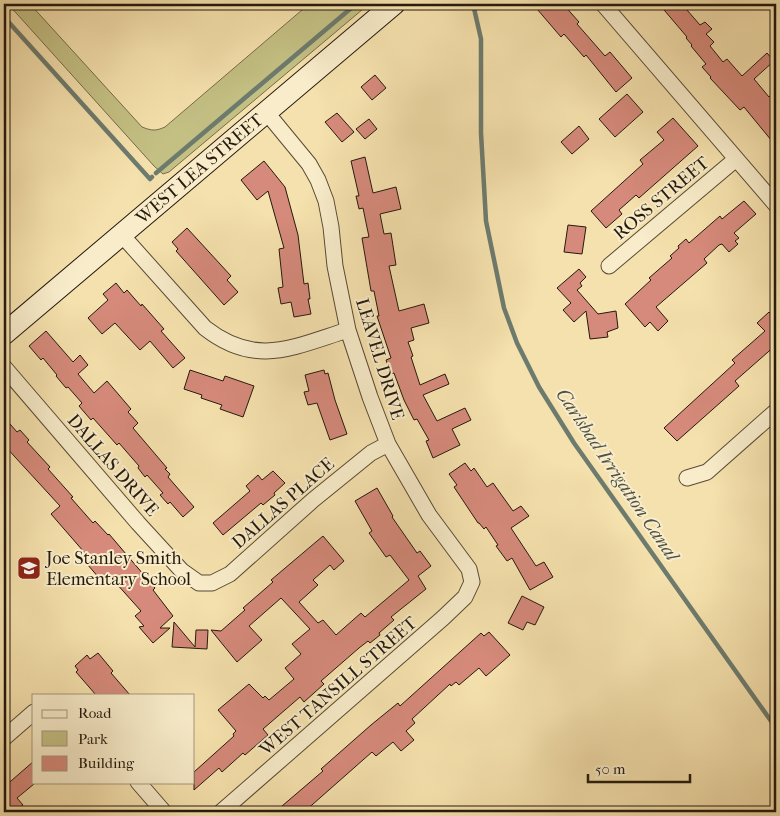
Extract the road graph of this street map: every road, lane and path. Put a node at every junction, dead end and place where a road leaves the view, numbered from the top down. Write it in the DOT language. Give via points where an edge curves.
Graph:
graph roads {
  1 [pos="394,4"];
  2 [pos="603,4"];
  3 [pos="267,113"];
  4 [pos="736,159"];
  5 [pos="776,205"];
  6 [pos="121,234"];
  7 [pos="609,266"];
  8 [pos="348,330"];
  9 [pos="4,334"];
  10 [pos="4,367"];
  11 [pos="776,411"];
  12 [pos="388,444"];
  13 [pos="688,478"];
  14 [pos="472,582"];
  15 [pos="199,583"];
  16 [pos="32,714"];
  17 [pos="4,738"];
  18 [pos="140,784"];
  19 [pos="164,812"];
  20 [pos="221,812"];
  1 -- 3 [label="main road, WEST LEA STREET"];
  2 -- 4 [label="street"];
  3 -- 6 [label="main road, WEST LEA STREET"];
  3 -- 8 [label="street, LEAVEL DRIVE" via="309,164 318,180 330,218 335,266"];
  4 -- 5 [label="street"];
  4 -- 7 [label="street, ROSS STREET"];
  6 -- 8 [label="street" via="205,328 235,346 271,351"];
  6 -- 9 [label="main road, WEST LEA STREET"];
  8 -- 12 [label="street, LEAVEL DRIVE"];
  10 -- 15 [label="street, DALLAS DRIVE" via="138,523 182,571"];
  11 -- 13 [label="street" via="707,472"];
  12 -- 14 [label="street, LEAVEL DRIVE" via="429,515 469,569"];
  12 -- 15 [label="street, DALLAS PLACE" via="371,453 320,494 230,574 212,583"];
  14 -- 20 [label="street, WEST TANSILL STREET" via="465,597 443,618"];
  16 -- 17 [label="street"];
  18 -- 19 [label="street"];
}
